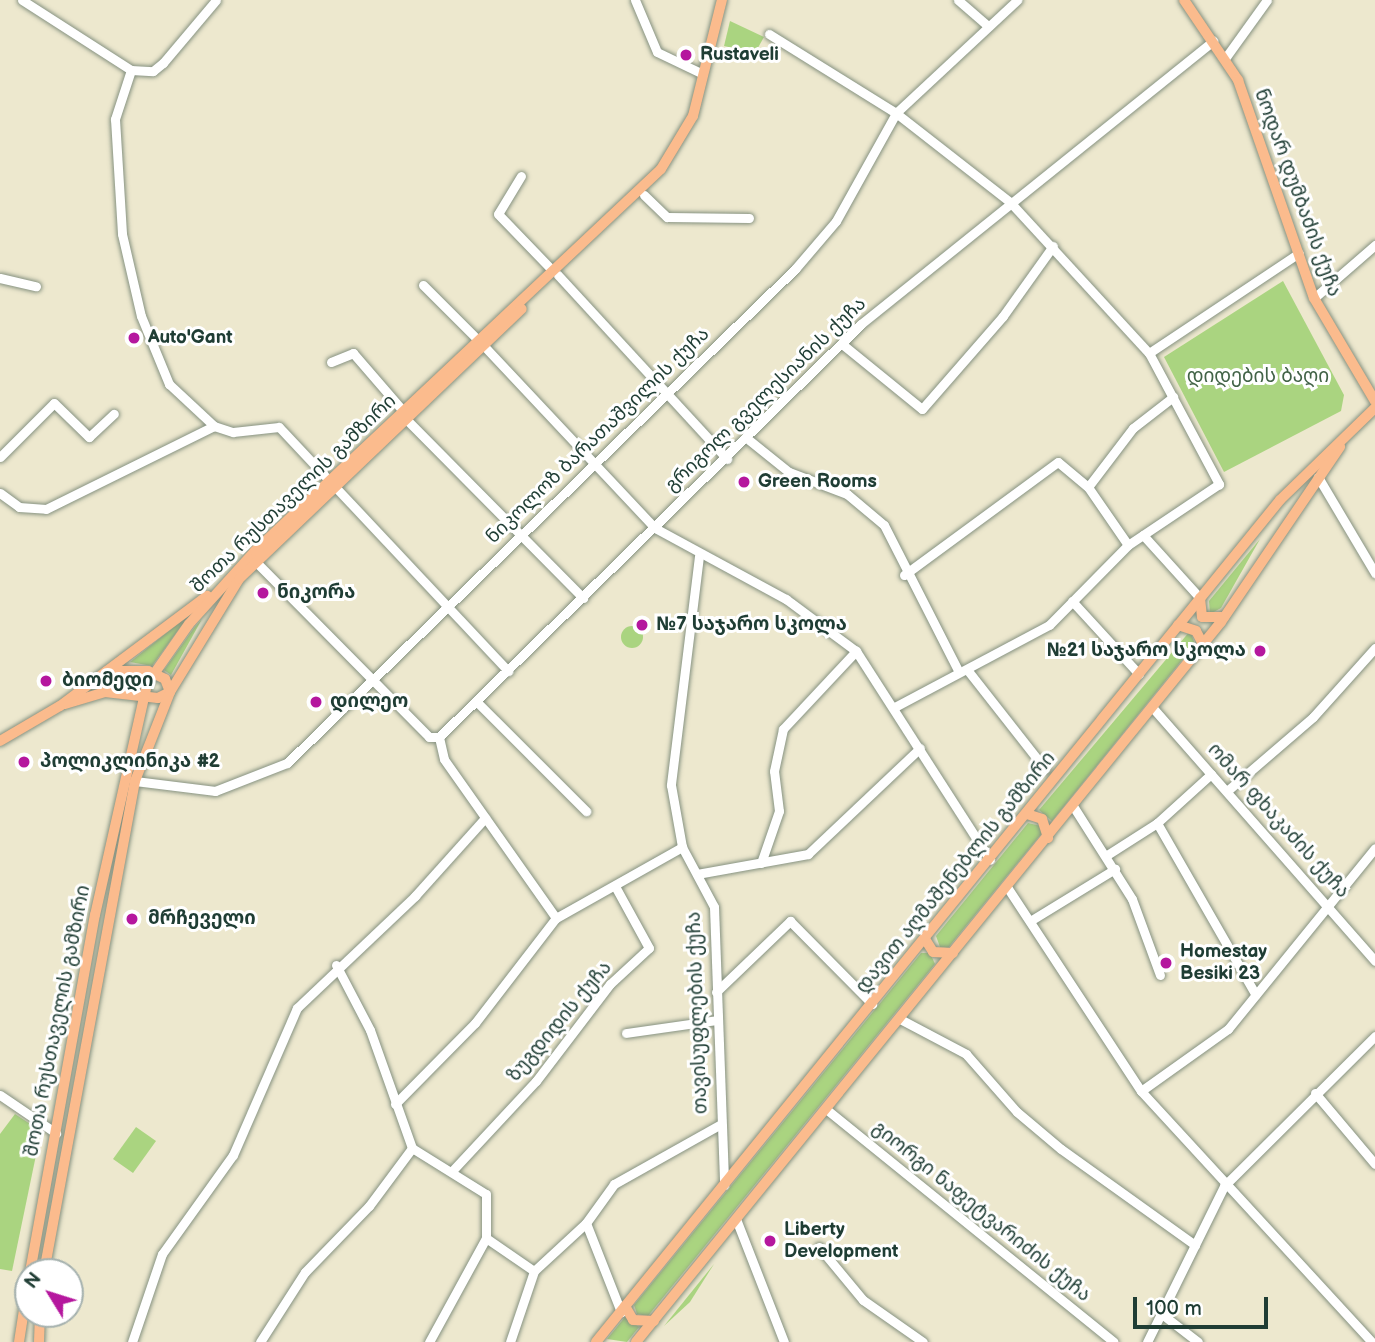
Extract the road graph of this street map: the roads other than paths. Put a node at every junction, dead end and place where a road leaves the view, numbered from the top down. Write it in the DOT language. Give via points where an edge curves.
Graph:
graph roads {
  1 [pos="22,0"];
  2 [pos="216,0"];
  3 [pos="635,0"];
  4 [pos="722,0"];
  5 [pos="729,0"];
  6 [pos="958,0"];
  7 [pos="1017,0"];
  8 [pos="1184,0"];
  9 [pos="1267,0"];
  10 [pos="988,26"];
  11 [pos="769,34"];
  12 [pos="1213,41"];
  13 [pos="1226,57"];
  14 [pos="131,71"];
  15 [pos="703,74"];
  16 [pos="896,113"];
  17 [pos="521,176"];
  18 [pos="644,195"];
  19 [pos="1010,202"];
  20 [pos="749,218"];
  21 [pos="1375,245"];
  22 [pos="1053,246"];
  23 [pos="1299,253"];
  24 [pos="555,273"];
  25 [pos="0,278"];
  26 [pos="424,285"];
  27 [pos="36,286"];
  28 [pos="1314,298"];
  29 [pos="481,343"];
  30 [pos="842,344"];
  31 [pos="1149,353"];
  32 [pos="331,362"];
  33 [pos="669,392"];
  34 [pos="1173,397"];
  35 [pos="1375,401"];
  36 [pos="1375,408"];
  37 [pos="114,414"];
  38 [pos="405,415"];
  39 [pos="214,426"];
  40 [pos="1350,433"];
  41 [pos="749,440"];
  42 [pos="0,457"];
  43 [pos="727,459"];
  44 [pos="595,463"];
  45 [pos="1318,477"];
  46 [pos="332,484"];
  47 [pos="1088,487"];
  48 [pos="2,499"];
  49 [pos="655,528"];
  50 [pos="520,533"];
  51 [pos="1143,535"];
  52 [pos="1128,545"];
  53 [pos="699,556"];
  54 [pos="256,562"];
  55 [pos="1375,573"];
  56 [pos="904,575"];
  57 [pos="218,589"];
  58 [pos="583,598"];
  59 [pos="1200,598"];
  60 [pos="1072,601"];
  61 [pos="446,605"];
  62 [pos="1224,617"];
  63 [pos="1178,625"];
  64 [pos="1203,644"];
  65 [pos="1375,648"];
  66 [pos="856,651"];
  67 [pos="957,668"];
  68 [pos="106,671"];
  69 [pos="508,671"];
  70 [pos="968,672"];
  71 [pos="153,674"];
  72 [pos="1139,674"];
  73 [pos="371,679"];
  74 [pos="170,692"];
  75 [pos="142,695"];
  76 [pos="476,701"];
  77 [pos="60,706"];
  78 [pos="895,707"];
  79 [pos="1152,707"];
  80 [pos="439,737"];
  81 [pos="0,741"];
  82 [pos="920,748"];
  83 [pos="1045,769"];
  84 [pos="1211,774"];
  85 [pos="135,781"];
  86 [pos="1227,791"];
  87 [pos="1073,806"];
  88 [pos="586,811"];
  89 [pos="1027,814"];
  90 [pos="485,818"];
  91 [pos="1157,823"];
  92 [pos="1048,838"];
  93 [pos="682,847"];
  94 [pos="1375,848"];
  95 [pos="1107,855"];
  96 [pos="990,860"];
  97 [pos="761,863"];
  98 [pos="1115,869"];
  99 [pos="696,874"];
  100 [pos="1007,887"];
  101 [pos="616,888"];
  102 [pos="1329,903"];
  103 [pos="556,918"];
  104 [pos="1030,921"];
  105 [pos="925,939"];
  106 [pos="953,953"];
  107 [pos="1375,961"];
  108 [pos="336,965"];
  109 [pos="1160,975"];
  110 [pos="716,992"];
  111 [pos="1256,995"];
  112 [pos="872,1004"];
  113 [pos="900,1019"];
  114 [pos="717,1020"];
  115 [pos="626,1033"];
  116 [pos="1375,1036"];
  117 [pos="1141,1091"];
  118 [pos="1315,1093"];
  119 [pos="0,1095"];
  120 [pos="395,1104"];
  121 [pos="826,1109"];
  122 [pos="719,1125"];
  123 [pos="56,1133"];
  124 [pos="412,1148"];
  125 [pos="1375,1164"];
  126 [pos="452,1171"];
  127 [pos="724,1185"];
  128 [pos="1224,1185"];
  129 [pos="736,1219"];
  130 [pos="586,1223"];
  131 [pos="485,1238"];
  132 [pos="1195,1245"];
  133 [pos="819,1247"];
  134 [pos="33,1258"];
  135 [pos="47,1258"];
  136 [pos="534,1271"];
  137 [pos="623,1309"];
  138 [pos="1163,1315"];
  139 [pos="654,1321"];
  140 [pos="132,1342"];
  141 [pos="260,1342"];
  142 [pos="429,1342"];
  143 [pos="510,1342"];
  144 [pos="596,1342"];
  145 [pos="603,1342"];
  146 [pos="636,1342"];
  147 [pos="784,1342"];
  148 [pos="923,1342"];
  149 [pos="1114,1342"];
  150 [pos="1147,1342"];
  151 [pos="1198,1342"];
  152 [pos="1372,1342"];
  1 -- 14 [label="street"];
  2 -- 14 [label="street" via="163,63 153,71"];
  3 -- 15 [label="street" via="657,52"];
  4 -- 15 [label="main road, შოთა რუსთაველის გამზირი"];
  5 -- 18 [label="main road, შოთა რუსთაველის გამზირი" via="689,138"];
  6 -- 10 [label="street"];
  7 -- 10 [label="street, ნიკოლოზ ბარათაშვილის ქუჩა"];
  8 -- 12 [label="main road, ნოდარ დუმბაძის ქუჩა"];
  9 -- 13 [label="street"];
  10 -- 16 [label="street, ნიკოლოზ ბარათაშვილის ქუჩა"];
  11 -- 16 [label="street"];
  12 -- 13 [label="main road, ნოდარ დუმბაძის ქუჩა"];
  12 -- 19 [label="street, გრიგოლ გველესიანის ქუჩა"];
  13 -- 23 [label="main road, ნოდარ დუმბაძის ქუჩა"];
  14 -- 39 [label="street" via="115,119 115,154 122,234 141,316 169,383"];
  15 -- 24 [label="main road, შოთა რუსთაველის გამზირი" via="675,152"];
  16 -- 19 [label="street"];
  16 -- 33 [label="street, ნიკოლოზ ბარათაშვილის ქუჩა" via="824,237"];
  17 -- 24 [label="street" via="498,215"];
  18 -- 20 [label="street" via="667,218"];
  18 -- 24 [label="main road, შოთა რუსთაველის გამზირი"];
  19 -- 22 [label="street"];
  19 -- 30 [label="street, გრიგოლ გველესიანის ქუჩა"];
  21 -- 28 [label="street"];
  22 -- 30 [label="street" via="1003,316 922,409"];
  22 -- 31 [label="street"];
  23 -- 28 [label="main road, ნოდარ დუმბაძის ქუჩა"];
  23 -- 31 [label="street"];
  24 -- 29 [label="main road, შოთა რუსთაველის გამზირი"];
  24 -- 33 [label="street"];
  25 -- 27 [label="street"];
  26 -- 29 [label="street"];
  28 -- 35 [label="main road, ნოდარ დუმბაძის ქუჩა"];
  29 -- 38 [label="main road, შოთა რუსთაველის გამზირი"];
  29 -- 44 [label="street"];
  30 -- 41 [label="street, გრიგოლ გველესიანის ქუჩა"];
  31 -- 34 [label="street"];
  32 -- 38 [label="street" via="350,351"];
  33 -- 43 [label="street"];
  33 -- 44 [label="street, ნიკოლოზ ბარათაშვილის ქუჩა"];
  34 -- 47 [label="street" via="1133,428"];
  34 -- 51 [label="street" via="1219,487"];
  36 -- 40 [label="main road, დავით აღმაშენებლის გამზირი"];
  37 -- 42 [label="street" via="89,437 54,403"];
  38 -- 46 [label="main road, შოთა რუსთაველის გამზირი"];
  38 -- 50 [label="street"];
  39 -- 46 [label="street" via="233,432 278,427"];
  39 -- 48 [label="street" via="46,509"];
  40 -- 45 [label="main road, დავით აღმაშენებლის გამზირი"];
  40 -- 59 [label="main road, დავით აღმაშენებლის გამზირი" via="1309,467"];
  41 -- 43 [label="street, გრიგოლ გველესიანის ქუჩა"];
  41 -- 56 [label="street" via="789,472 867,508 884,525"];
  43 -- 49 [label="street, გრიგოლ გველესიანის ქუჩა"];
  44 -- 49 [label="street"];
  44 -- 50 [label="street, ნიკოლოზ ბარათაშვილის ქუჩა"];
  45 -- 55 [label="street"];
  45 -- 62 [label="main road, დავით აღმაშენებლის გამზირი"];
  46 -- 54 [label="main road, შოთა რუსთაველის გამზირი"];
  46 -- 57 [label="main road, შოთა რუსთაველის გამზირი"];
  46 -- 61 [label="street"];
  47 -- 52 [label="street"];
  47 -- 56 [label="street" via="1058,462"];
  49 -- 53 [label="street"];
  49 -- 58 [label="street, გრიგოლ გველესიანის ქუჩა"];
  50 -- 58 [label="street"];
  50 -- 61 [label="street, ნიკოლოზ ბარათაშვილის ქუჩა"];
  51 -- 52 [label="street"];
  51 -- 59 [label="street"];
  52 -- 60 [label="street"];
  53 -- 66 [label="street" via="786,599"];
  53 -- 93 [label="street, თავისუფლების ქუჩა" via="671,785"];
  54 -- 73 [label="street"];
  54 -- 74 [label="main road, შოთა რუსთაველის გამზირი" via="221,602"];
  56 -- 67 [label="street"];
  57 -- 68 [label="main road"];
  57 -- 71 [label="main road, შოთა რუსთაველის გამზირი"];
  58 -- 69 [label="street, გრიგოლ გველესიანის ქუჩა"];
  59 -- 62 [label="main road" via="1202,617"];
  59 -- 63 [label="main road, დავით აღმაშენებლის გამზირი"];
  60 -- 70 [label="street" via="1049,625"];
  60 -- 72 [label="street"];
  61 -- 69 [label="street"];
  61 -- 73 [label="street, ნიკოლოზ ბარათაშვილის ქუჩა"];
  62 -- 64 [label="main road, დავით აღმაშენებლის გამზირი"];
  63 -- 64 [label="main road" via="1196,631"];
  63 -- 72 [label="main road, დავით აღმაშენებლის გამზირი"];
  64 -- 79 [label="main road, დავით აღმაშენებლის გამზირი"];
  65 -- 86 [label="street" via="1313,717"];
  66 -- 78 [label="street"];
  66 -- 97 [label="street" via="783,729 774,771 779,811"];
  67 -- 70 [label="street"];
  67 -- 78 [label="street"];
  68 -- 71 [label="main road"];
  68 -- 77 [label="main road"];
  69 -- 76 [label="street, გრიგოლ გველესიანის ქუჩა"];
  70 -- 83 [label="street"];
  71 -- 74 [label="main road" via="165,679"];
  71 -- 75 [label="main road, შოთა რუსთაველის გამზირი"];
  72 -- 89 [label="main road, დავით აღმაშენებლის გამზირი"];
  73 -- 80 [label="street" via="429,737"];
  73 -- 85 [label="street, ნიკოლოზ ბარათაშვილის ქუჩა" via="269,775 215,791"];
  74 -- 75 [label="main road"];
  74 -- 85 [label="main road, შოთა რუსთაველის გამზირი"];
  75 -- 77 [label="main road" via="105,692"];
  75 -- 123 [label="main road, შოთა რუსთაველის გამზირი"];
  76 -- 80 [label="street, გრიგოლ გველესიანის ქუჩა"];
  76 -- 88 [label="street"];
  77 -- 81 [label="main road"];
  78 -- 82 [label="street"];
  79 -- 84 [label="street, ომარ ფხაკაძის ქუჩა"];
  79 -- 87 [label="main road, დავით აღმაშენებლის გამზირი"];
  80 -- 90 [label="street" via="444,759"];
  82 -- 96 [label="street"];
  82 -- 97 [label="street" via="807,854"];
  84 -- 86 [label="street, ომარ ფხაკაძის ქუჩა"];
  84 -- 91 [label="street"];
  85 -- 135 [label="main road, შოთა რუსთაველის გამზირი"];
  86 -- 102 [label="street, ომარ ფხაკაძის ქუჩა"];
  87 -- 92 [label="main road, დავით აღმაშენებლის გამზირი"];
  87 -- 95 [label="street"];
  89 -- 92 [label="main road" via="1042,818"];
  89 -- 96 [label="main road, დავით აღმაშენებლის გამზირი"];
  90 -- 103 [label="street"];
  90 -- 108 [label="street" via="415,896"];
  91 -- 95 [label="street"];
  91 -- 111 [label="street"];
  92 -- 100 [label="main road, დავით აღმაშენებლის გამზირი"];
  93 -- 99 [label="street, თავისუფლების ქუჩა"];
  93 -- 101 [label="street"];
  94 -- 102 [label="street"];
  95 -- 98 [label="street"];
  96 -- 105 [label="main road, დავით აღმაშენებლის გამზირი"];
  97 -- 99 [label="street"];
  98 -- 104 [label="street"];
  98 -- 109 [label="street"];
  99 -- 110 [label="street, თავისუფლების ქუჩა" via="714,907"];
  100 -- 104 [label="street"];
  100 -- 106 [label="main road, დავით აღმაშენებლის გამზირი"];
  101 -- 103 [label="street"];
  101 -- 126 [label="street, ზუგდიდის ქუჩა" via="649,948 610,984 536,1081"];
  102 -- 107 [label="street, ომარ ფხაკაძის ქუჩა"];
  102 -- 111 [label="street"];
  103 -- 120 [label="street" via="475,1023"];
  104 -- 117 [label="street"];
  105 -- 106 [label="main road" via="933,952"];
  105 -- 112 [label="main road, დავით აღმაშენებლის გამზირი"];
  106 -- 113 [label="main road, დავით აღმაშენებლის გამზირი"];
  108 -- 120 [label="street" via="370,1030"];
  108 -- 140 [label="street" via="298,1008 233,1155 162,1254"];
  110 -- 112 [label="street" via="790,921"];
  110 -- 114 [label="street, თავისუფლების ქუჩა"];
  111 -- 117 [label="street" via="1206,1048"];
  112 -- 127 [label="main road, დავით აღმაშენებლის გამზირი"];
  113 -- 121 [label="main road, დავით აღმაშენებლის გამზირი"];
  113 -- 132 [label="street" via="966,1054 1061,1149"];
  114 -- 115 [label="street"];
  114 -- 122 [label="street, თავისუფლების ქუჩა"];
  116 -- 118 [label="street"];
  117 -- 128 [label="street"];
  118 -- 125 [label="street"];
  118 -- 128 [label="street"];
  119 -- 123 [label="street"];
  120 -- 124 [label="street"];
  121 -- 129 [label="main road, დავით აღმაშენებლის გამზირი"];
  121 -- 149 [label="street, გიორგი ნაფეტვარიძის ქუჩა"];
  122 -- 127 [label="street, თავისუფლების ქუჩა"];
  122 -- 130 [label="street" via="628,1172"];
  123 -- 134 [label="main road, შოთა რუსთაველის გამზირი"];
  124 -- 126 [label="street"];
  124 -- 141 [label="street" via="369,1206 305,1272"];
  126 -- 131 [label="street" via="485,1191"];
  127 -- 137 [label="main road, დავით აღმაშენებლის გამზირი"];
  128 -- 132 [label="street"];
  128 -- 152 [label="street"];
  129 -- 139 [label="main road, დავით აღმაშენებლის გამზირი"];
  129 -- 147 [label="street"];
  130 -- 136 [label="street"];
  130 -- 137 [label="street"];
  131 -- 136 [label="street"];
  131 -- 142 [label="street"];
  132 -- 138 [label="street"];
  133 -- 148 [label="street" via="863,1300"];
  136 -- 143 [label="street"];
  137 -- 139 [label="main road" via="633,1320"];
  137 -- 144 [label="main road, დავით აღმაშენებლის გამზირი"];
  138 -- 150 [label="street"];
  138 -- 151 [label="street"];
  139 -- 146 [label="main road, დავით აღმაშენებლის გამზირი"];
  144 -- 145 [label="main road"];
}
